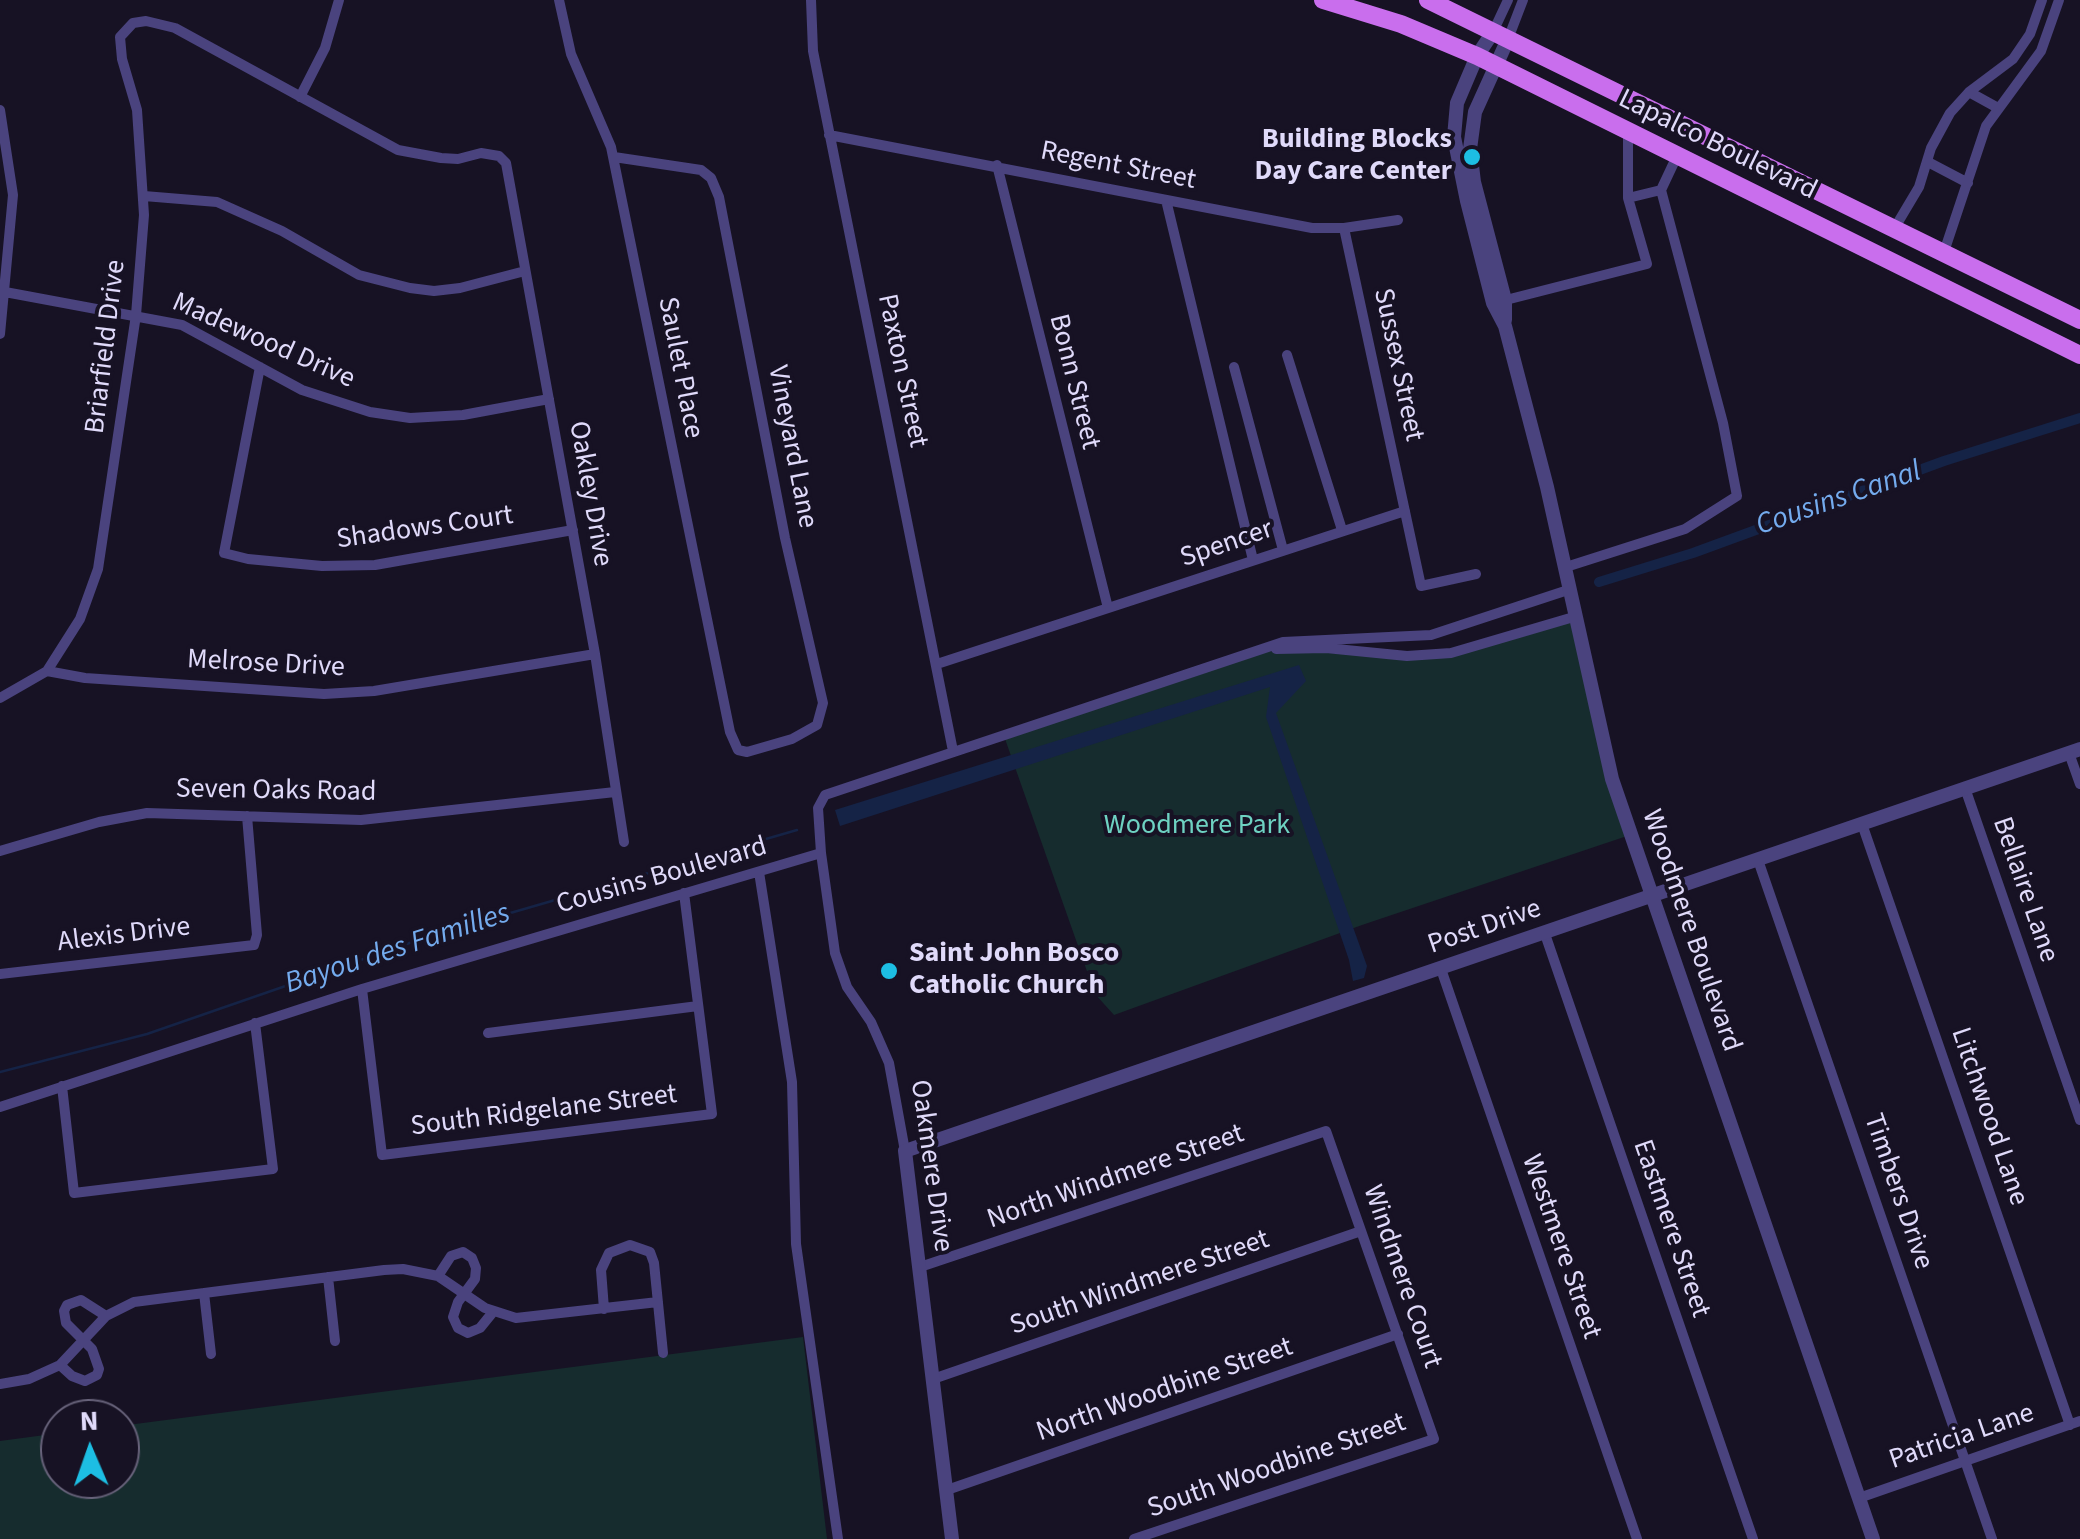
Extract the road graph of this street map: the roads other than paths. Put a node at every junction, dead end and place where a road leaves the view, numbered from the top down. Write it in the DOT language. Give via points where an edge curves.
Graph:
graph roads {
  1 [pos="339,0"];
  2 [pos="560,0"];
  3 [pos="811,0"];
  4 [pos="1323,0"];
  5 [pos="1428,0"];
  6 [pos="1508,0"];
  7 [pos="1523,0"];
  8 [pos="2042,0"];
  9 [pos="2058,0"];
  10 [pos="1501,36"];
  11 [pos="2019,50"];
  12 [pos="1476,56"];
  13 [pos="2035,60"];
  14 [pos="1495,66"];
  15 [pos="1969,92"];
  16 [pos="300,98"];
  17 [pos="1998,108"];
  18 [pos="0,110"];
  19 [pos="1596,116"];
  20 [pos="1628,132"];
  21 [pos="829,135"];
  22 [pos="1726,146"];
  23 [pos="1676,156"];
  24 [pos="614,157"];
  25 [pos="1928,162"];
  26 [pos="997,166"];
  27 [pos="1968,183"];
  28 [pos="1742,189"];
  29 [pos="1661,190"];
  30 [pos="144,196"];
  31 [pos="1628,198"];
  32 [pos="1166,200"];
  33 [pos="1846,205"];
  34 [pos="1398,220"];
  35 [pos="1344,228"];
  36 [pos="1894,228"];
  37 [pos="1944,252"];
  38 [pos="525,272"];
  39 [pos="5,292"];
  40 [pos="1499,301"];
  41 [pos="136,315"];
  42 [pos="2080,321"];
  43 [pos="2025,326"];
  44 [pos="0,334"];
  45 [pos="2078,354"];
  46 [pos="1287,356"];
  47 [pos="260,366"];
  48 [pos="1234,367"];
  49 [pos="549,399"];
  50 [pos="1405,511"];
  51 [pos="572,530"];
  52 [pos="1342,530"];
  53 [pos="1283,550"];
  54 [pos="1253,560"];
  55 [pos="1566,567"];
  56 [pos="1476,574"];
  57 [pos="1571,590"];
  58 [pos="1108,608"];
  59 [pos="1577,616"];
  60 [pos="1478,620"];
  61 [pos="1478,646"];
  62 [pos="1260,650"];
  63 [pos="595,654"];
  64 [pos="937,664"];
  65 [pos="47,671"];
  66 [pos="0,698"];
  67 [pos="817,725"];
  68 [pos="953,751"];
  69 [pos="2074,751"];
  70 [pos="2080,784"];
  71 [pos="1965,788"];
  72 [pos="615,792"];
  73 [pos="247,816"];
  74 [pos="1862,824"];
  75 [pos="624,842"];
  76 [pos="0,851"];
  77 [pos="821,854"];
  78 [pos="1758,860"];
  79 [pos="759,872"];
  80 [pos="684,894"];
  81 [pos="1651,897"];
  82 [pos="1545,934"];
  83 [pos="1441,969"];
  84 [pos="0,974"];
  85 [pos="362,989"];
  86 [pos="698,1006"];
  87 [pos="255,1022"];
  88 [pos="488,1033"];
  89 [pos="62,1086"];
  90 [pos="0,1107"];
  91 [pos="2080,1120"];
  92 [pos="1326,1130"];
  93 [pos="905,1151"];
  94 [pos="1361,1231"];
  95 [pos="920,1267"];
  96 [pos="438,1276"];
  97 [pos="328,1277"];
  98 [pos="464,1293"];
  99 [pos="204,1294"];
  100 [pos="658,1302"];
  101 [pos="604,1308"];
  102 [pos="492,1312"];
  103 [pos="106,1316"];
  104 [pos="1398,1334"];
  105 [pos="334,1340"];
  106 [pos="82,1341"];
  107 [pos="663,1353"];
  108 [pos="211,1354"];
  109 [pos="60,1365"];
  110 [pos="933,1379"];
  111 [pos="0,1384"];
  112 [pos="2075,1423"];
  113 [pos="1434,1438"];
  114 [pos="1966,1461"];
  115 [pos="947,1490"];
  116 [pos="1859,1498"];
  117 [pos="838,1539"];
  118 [pos="952,1539"];
  119 [pos="1134,1539"];
  120 [pos="1637,1539"];
  121 [pos="1753,1539"];
  122 [pos="1873,1539"];
  123 [pos="1992,1539"];
  1 -- 16 [label="street"];
  2 -- 24 [label="street, Saulet Place" via="571,54"];
  3 -- 21 [label="street, Paxton Street" via="812,51"];
  4 -- 12 [label="main road, Lapalco Boulevard"];
  5 -- 10 [label="main road, Lapalco Boulevard"];
  6 -- 10 [label="street"];
  7 -- 10 [label="street"];
  8 -- 11 [label="street"];
  9 -- 13 [label="street"];
  10 -- 12 [label="street, Woodmere Boulevard"];
  10 -- 14 [label="street, Woodmere Boulevard"];
  10 -- 22 [label="main road, Lapalco Boulevard"];
  11 -- 13 [label="street"];
  11 -- 15 [label="street"];
  12 -- 14 [label="main road, Lapalco Boulevard"];
  12 -- 40 [label="street, Woodmere Boulevard" via="1456,104 1454,137"];
  13 -- 17 [label="street"];
  14 -- 19 [label="main road, Lapalco Boulevard"];
  14 -- 40 [label="street, Woodmere Boulevard" via="1475,112 1470,149"];
  15 -- 17 [label="street"];
  15 -- 25 [label="street" via="1950,113"];
  16 -- 30 [label="street, Briarfield Drive" via="175,28 134,23 120,45 136,110"];
  16 -- 38 [label="street, Oakley Drive" via="398,150 440,158 499,156 506,163"];
  17 -- 27 [label="street" via="1974,153"];
  18 -- 39 [label="street" via="13,196"];
  19 -- 20 [label="main road, Lapalco Boulevard"];
  19 -- 22 [label="main road" via="1634,127 1706,164 1722,161"];
  20 -- 23 [label="main road, Lapalco Boulevard"];
  20 -- 31 [label="street"];
  21 -- 26 [label="street, Regent Street"];
  21 -- 64 [label="street, Paxton Street"];
  22 -- 33 [label="main road, Lapalco Boulevard"];
  23 -- 28 [label="main road, Lapalco Boulevard"];
  23 -- 29 [label="street"];
  24 -- 67 [label="street, Vineyard Lane" via="701,170 719,198 823,703"];
  24 -- 67 [label="street, Saulet Place" via="730,732 738,750 747,752"];
  25 -- 27 [label="street"];
  25 -- 36 [label="street"];
  26 -- 32 [label="street, Regent Street"];
  26 -- 58 [label="street, Bonn Street"];
  27 -- 37 [label="street"];
  28 -- 33 [label="main road" via="1748,171 1813,200"];
  28 -- 43 [label="main road, Lapalco Boulevard"];
  29 -- 31 [label="street"];
  29 -- 55 [label="street" via="1737,496 1685,529"];
  30 -- 38 [label="street" via="217,202 359,274 410,288 460,288"];
  30 -- 41 [label="street, Briarfield Drive"];
  31 -- 40 [label="street" via="1647,264"];
  32 -- 35 [label="street, Regent Street"];
  32 -- 54 [label="street"];
  33 -- 36 [label="main road, Lapalco Boulevard"];
  34 -- 35 [label="street, Regent Street"];
  35 -- 50 [label="street, Sussex Street"];
  36 -- 37 [label="main road, Lapalco Boulevard"];
  37 -- 42 [label="main road, Lapalco Boulevard"];
  38 -- 49 [label="street, Oakley Drive"];
  39 -- 41 [label="street, Madewood Drive"];
  39 -- 44 [label="street"];
  40 -- 55 [label="street, Woodmere Boulevard"];
  41 -- 47 [label="street, Madewood Drive" via="182,326"];
  41 -- 65 [label="street, Briarfield Drive" via="98,569 80,619"];
  42 -- 43 [label="main road" via="2033,309"];
  43 -- 45 [label="main road, Lapalco Boulevard"];
  46 -- 52 [label="street"];
  47 -- 49 [label="street, Madewood Drive" via="302,390 410,418"];
  47 -- 51 [label="street, Shadows Court" via="224,553 360,566"];
  48 -- 53 [label="street"];
  49 -- 51 [label="street, Oakley Drive"];
  50 -- 52 [label="street, Spencer"];
  50 -- 56 [label="street" via="1422,586"];
  51 -- 63 [label="street, Oakley Drive"];
  52 -- 53 [label="street, Spencer"];
  53 -- 54 [label="street, Spencer"];
  54 -- 58 [label="street, Spencer"];
  55 -- 57 [label="street, Woodmere Boulevard"];
  57 -- 59 [label="street, Woodmere Boulevard"];
  57 -- 60 [label="street, Oakmere Drive"];
  58 -- 64 [label="street, Spencer"];
  59 -- 61 [label="street, Oakmere Drive"];
  59 -- 81 [label="street, Woodmere Boulevard" via="1612,780"];
  60 -- 61 [label="street" via="1488,629"];
  60 -- 62 [label="street, Oakmere Drive" via="1410,638 1296,640"];
  61 -- 62 [label="street, Oakmere Drive" via="1418,656"];
  62 -- 68 [label="street, Oakmere Drive"];
  63 -- 65 [label="street, Melrose Drive" via="324,694"];
  63 -- 72 [label="street, Oakley Drive"];
  64 -- 68 [label="street, Paxton Street"];
  65 -- 66 [label="street"];
  68 -- 77 [label="street, Oakmere Drive" via="825,795 818,808"];
  69 -- 70 [label="street"];
  69 -- 71 [label="street, Post Drive"];
  71 -- 74 [label="street, Post Drive"];
  71 -- 91 [label="street, Bellaire Lane"];
  72 -- 73 [label="street, Seven Oaks Road" via="361,820"];
  72 -- 75 [label="street, Oakley Drive"];
  73 -- 76 [label="street, Seven Oaks Road" via="147,814"];
  73 -- 84 [label="street, Alexis Drive" via="254,944"];
  74 -- 78 [label="street, Post Drive"];
  74 -- 112 [label="street, Litchwood Lane"];
  77 -- 79 [label="street, Cousins Boulevard"];
  77 -- 93 [label="street, Oakmere Drive" via="840,972 888,1060"];
  78 -- 81 [label="street, Post Drive"];
  78 -- 114 [label="street, Timbers Drive"];
  79 -- 80 [label="street, Cousins Boulevard"];
  79 -- 117 [label="street" via="792,1082 796,1244"];
  80 -- 85 [label="street, Cousins Boulevard"];
  80 -- 86 [label="street"];
  81 -- 82 [label="street, Post Drive"];
  81 -- 116 [label="street, Woodmere Boulevard"];
  82 -- 83 [label="street, Post Drive"];
  82 -- 121 [label="street, Eastmere Street"];
  83 -- 93 [label="street, Post Drive"];
  83 -- 120 [label="street, Westmere Street"];
  85 -- 86 [label="street, South Ridgelane Street" via="382,1154 712,1114"];
  85 -- 87 [label="street, Cousins Boulevard"];
  86 -- 88 [label="street"];
  87 -- 89 [label="street, Cousins Boulevard"];
  87 -- 89 [label="street" via="274,1170 74,1193"];
  89 -- 90 [label="street, Cousins Boulevard"];
  92 -- 94 [label="street, Windmere Court"];
  92 -- 95 [label="street, North Windmere Street"];
  93 -- 95 [label="street, Oakmere Drive"];
  94 -- 104 [label="street, Windmere Court"];
  94 -- 110 [label="street, South Windmere Street"];
  95 -- 110 [label="street, Oakmere Drive"];
  96 -- 97 [label="street" via="404,1269"];
  96 -- 98 [label="street"];
  96 -- 98 [label="street" via="463,1252 476,1268"];
  97 -- 99 [label="street"];
  97 -- 105 [label="street"];
  98 -- 102 [label="street"];
  98 -- 102 [label="street" via="453,1317 458,1328 480,1328"];
  99 -- 103 [label="street" via="134,1302"];
  99 -- 108 [label="street"];
  100 -- 101 [label="street"];
  100 -- 101 [label="street" via="650,1252 630,1245 609,1253 600,1270"];
  100 -- 107 [label="street"];
  101 -- 102 [label="street" via="516,1318"];
  103 -- 106 [label="street"];
  103 -- 106 [label="street" via="81,1300 67,1305 66,1323"];
  104 -- 113 [label="street, Windmere Court"];
  104 -- 115 [label="street, North Woodbine Street"];
  106 -- 109 [label="street"];
  106 -- 109 [label="street" via="97,1356 97,1375 79,1380"];
  109 -- 111 [label="street"];
  110 -- 115 [label="street, Oakmere Drive"];
  112 -- 114 [label="street, Patricia Lane"];
  113 -- 119 [label="street, South Woodbine Street"];
  114 -- 116 [label="street, Patricia Lane"];
  114 -- 123 [label="street, Timbers Drive"];
  115 -- 118 [label="street, Oakmere Drive"];
  116 -- 122 [label="street, Woodmere Boulevard"];
}
